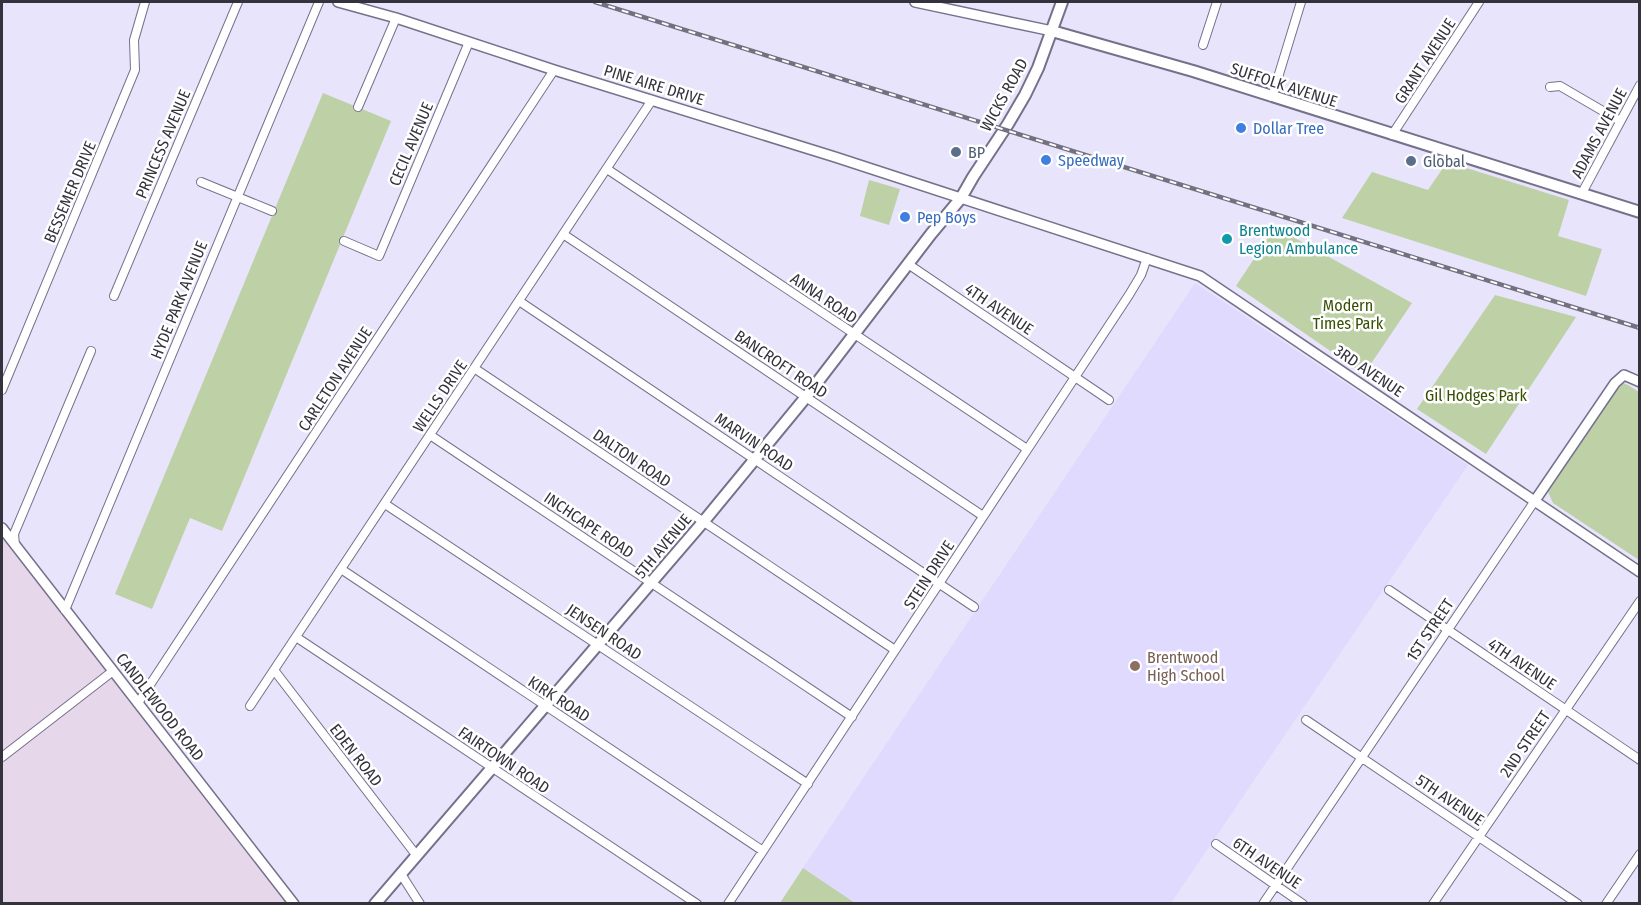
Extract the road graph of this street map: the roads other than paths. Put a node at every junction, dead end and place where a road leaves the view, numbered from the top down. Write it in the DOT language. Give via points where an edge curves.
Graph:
graph roads {
  1 [pos="145,2"];
  2 [pos="238,2"];
  3 [pos="319,2"];
  4 [pos="338,2"];
  5 [pos="915,2"];
  6 [pos="1062,2"];
  7 [pos="1217,2"];
  8 [pos="1301,2"];
  9 [pos="1479,2"];
  10 [pos="396,18"];
  11 [pos="1052,30"];
  12 [pos="468,42"];
  13 [pos="1203,45"];
  14 [pos="554,70"];
  15 [pos="1640,85"];
  16 [pos="1550,87"];
  17 [pos="1272,97"];
  18 [pos="652,100"];
  19 [pos="358,107"];
  20 [pos="1620,121"];
  21 [pos="1392,135"];
  22 [pos="606,169"];
  23 [pos="201,182"];
  24 [pos="1582,193"];
  25 [pos="236,197"];
  26 [pos="961,198"];
  27 [pos="272,211"];
  28 [pos="1640,212"];
  29 [pos="563,234"];
  30 [pos="344,241"];
  31 [pos="1147,258"];
  32 [pos="908,264"];
  33 [pos="114,296"];
  34 [pos="519,301"];
  35 [pos="854,334"];
  36 [pos="91,351"];
  37 [pos="474,368"];
  38 [pos="1074,377"];
  39 [pos="1640,382"];
  40 [pos="2,390"];
  41 [pos="806,397"];
  42 [pos="1109,400"];
  43 [pos="429,435"];
  44 [pos="1028,449"];
  45 [pos="754,459"];
  46 [pos="1534,502"];
  47 [pos="385,504"];
  48 [pos="983,516"];
  49 [pos="704,521"];
  50 [pos="2,528"];
  51 [pos="15,545"];
  52 [pos="340,569"];
  53 [pos="1640,572"];
  54 [pos="652,583"];
  55 [pos="939,584"];
  56 [pos="1389,590"];
  57 [pos="1640,601"];
  58 [pos="974,607"];
  59 [pos="65,610"];
  60 [pos="1448,630"];
  61 [pos="296,637"];
  62 [pos="599,645"];
  63 [pos="896,650"];
  64 [pos="113,670"];
  65 [pos="274,670"];
  66 [pos="138,703"];
  67 [pos="250,706"];
  68 [pos="546,707"];
  69 [pos="1565,709"];
  70 [pos="852,717"];
  71 [pos="1306,720"];
  72 [pos="2,757"];
  73 [pos="1361,757"];
  74 [pos="1640,760"];
  75 [pos="492,768"];
  76 [pos="808,784"];
  77 [pos="1478,837"];
  78 [pos="1216,844"];
  79 [pos="763,851"];
  80 [pos="1640,854"];
  81 [pos="417,856"];
  82 [pos="400,874"];
  83 [pos="1276,885"];
  84 [pos="294,903"];
  85 [pos="375,903"];
  86 [pos="420,903"];
  87 [pos="697,903"];
  88 [pos="728,903"];
  89 [pos="1263,903"];
  90 [pos="1303,903"];
  91 [pos="1433,903"];
  92 [pos="1578,903"];
  93 [pos="1606,903"];
  1 -- 40 [label="street, BESSEMER DRIVE" via="134,40 135,70"];
  2 -- 33 [label="street, PRINCESS AVENUE"];
  3 -- 25 [label="street, HYDE PARK AVENUE"];
  4 -- 10 [label="street, PINE AIRE DRIVE"];
  5 -- 11 [label="street, SUFFOLK AVENUE"];
  6 -- 11 [label="main road, WICKS ROAD"];
  7 -- 13 [label="street"];
  8 -- 17 [label="street"];
  9 -- 21 [label="street, GRANT AVENUE"];
  10 -- 12 [label="street, PINE AIRE DRIVE"];
  10 -- 19 [label="street"];
  11 -- 17 [label="main road, SUFFOLK AVENUE"];
  11 -- 26 [label="main road, WICKS ROAD" via="1025,95"];
  12 -- 14 [label="street, PINE AIRE DRIVE"];
  12 -- 30 [label="street, CECIL AVENUE" via="379,255"];
  14 -- 18 [label="street, PINE AIRE DRIVE"];
  14 -- 66 [label="street, CARLETON AVENUE"];
  15 -- 20 [label="street, ADAMS AVENUE"];
  16 -- 20 [label="street" via="1560,86"];
  17 -- 21 [label="main road, SUFFOLK AVENUE"];
  18 -- 22 [label="street, WELLS DRIVE"];
  18 -- 26 [label="street, PINE AIRE DRIVE"];
  20 -- 24 [label="street, ADAMS AVENUE"];
  21 -- 24 [label="main road, SUFFOLK AVENUE"];
  22 -- 29 [label="street, WELLS DRIVE"];
  22 -- 35 [label="street, ANNA ROAD"];
  23 -- 25 [label="street"];
  24 -- 28 [label="main road, SUFFOLK AVENUE"];
  25 -- 27 [label="street"];
  25 -- 59 [label="street, HYDE PARK AVENUE"];
  26 -- 31 [label="street, 3RD AVENUE"];
  26 -- 32 [label="main road, 5TH AVENUE"];
  29 -- 34 [label="street, WELLS DRIVE"];
  29 -- 41 [label="street, BANCROFT ROAD"];
  31 -- 38 [label="street, STEIN DRIVE" via="1142,275"];
  31 -- 46 [label="street, 3RD AVENUE" via="1200,276"];
  32 -- 35 [label="main road, 5TH AVENUE"];
  32 -- 38 [label="street, 4TH AVENUE"];
  34 -- 37 [label="street, WELLS DRIVE"];
  34 -- 45 [label="street, MARVIN ROAD"];
  35 -- 41 [label="main road, 5TH AVENUE"];
  35 -- 44 [label="street, ANNA ROAD"];
  36 -- 51 [label="street" via="14,534"];
  37 -- 43 [label="street, WELLS DRIVE"];
  37 -- 49 [label="street, DALTON ROAD"];
  38 -- 42 [label="street, 4TH AVENUE"];
  38 -- 44 [label="street, STEIN DRIVE"];
  39 -- 46 [label="street, 1ST STREET" via="1624,375 1615,383"];
  41 -- 45 [label="main road, 5TH AVENUE"];
  41 -- 48 [label="street, BANCROFT ROAD"];
  43 -- 47 [label="street, WELLS DRIVE"];
  43 -- 54 [label="street, INCHCAPE ROAD"];
  44 -- 48 [label="street, STEIN DRIVE"];
  45 -- 49 [label="main road, 5TH AVENUE"];
  45 -- 55 [label="street, MARVIN ROAD"];
  46 -- 53 [label="street, 3RD AVENUE"];
  46 -- 60 [label="street, 1ST STREET"];
  47 -- 52 [label="street, WELLS DRIVE"];
  47 -- 62 [label="street, JENSEN ROAD"];
  48 -- 55 [label="street, STEIN DRIVE"];
  49 -- 54 [label="main road, 5TH AVENUE"];
  49 -- 63 [label="street, DALTON ROAD"];
  50 -- 51 [label="street, CANDLEWOOD ROAD"];
  51 -- 59 [label="street, CANDLEWOOD ROAD"];
  52 -- 61 [label="street, WELLS DRIVE"];
  52 -- 68 [label="street, KIRK ROAD"];
  54 -- 62 [label="main road, 5TH AVENUE"];
  54 -- 70 [label="street, INCHCAPE ROAD"];
  55 -- 58 [label="street, MARVIN ROAD"];
  55 -- 63 [label="street, STEIN DRIVE"];
  56 -- 60 [label="street, 4TH AVENUE"];
  57 -- 69 [label="street, 2ND STREET"];
  59 -- 64 [label="street, CANDLEWOOD ROAD"];
  60 -- 69 [label="street, 4TH AVENUE"];
  60 -- 73 [label="street, 1ST STREET"];
  61 -- 65 [label="street, WELLS DRIVE"];
  61 -- 75 [label="street, FAIRTOWN ROAD"];
  62 -- 68 [label="main road, 5TH AVENUE"];
  62 -- 76 [label="street, JENSEN ROAD"];
  63 -- 70 [label="street, STEIN DRIVE"];
  64 -- 66 [label="street, CANDLEWOOD ROAD"];
  64 -- 72 [label="street"];
  65 -- 67 [label="street, WELLS DRIVE"];
  65 -- 81 [label="street, EDEN ROAD"];
  66 -- 84 [label="street, CANDLEWOOD ROAD"];
  68 -- 75 [label="main road, 5TH AVENUE"];
  68 -- 79 [label="street, KIRK ROAD"];
  69 -- 74 [label="street, 4TH AVENUE"];
  69 -- 77 [label="street, 2ND STREET"];
  70 -- 76 [label="street, STEIN DRIVE"];
  71 -- 73 [label="street, 5TH AVENUE"];
  73 -- 77 [label="street, 5TH AVENUE"];
  73 -- 83 [label="street, 1ST STREET"];
  75 -- 81 [label="main road, 5TH AVENUE"];
  75 -- 87 [label="street, FAIRTOWN ROAD"];
  76 -- 79 [label="street, STEIN DRIVE"];
  77 -- 91 [label="street, 2ND STREET"];
  77 -- 92 [label="street, 5TH AVENUE"];
  78 -- 83 [label="street, 6TH AVENUE"];
  79 -- 88 [label="street, STEIN DRIVE"];
  80 -- 93 [label="street"];
  81 -- 82 [label="main road, 5TH AVENUE"];
  82 -- 85 [label="main road, 5TH AVENUE"];
  82 -- 86 [label="street"];
  83 -- 89 [label="street, 1ST STREET"];
  83 -- 90 [label="street, 6TH AVENUE"];
}
